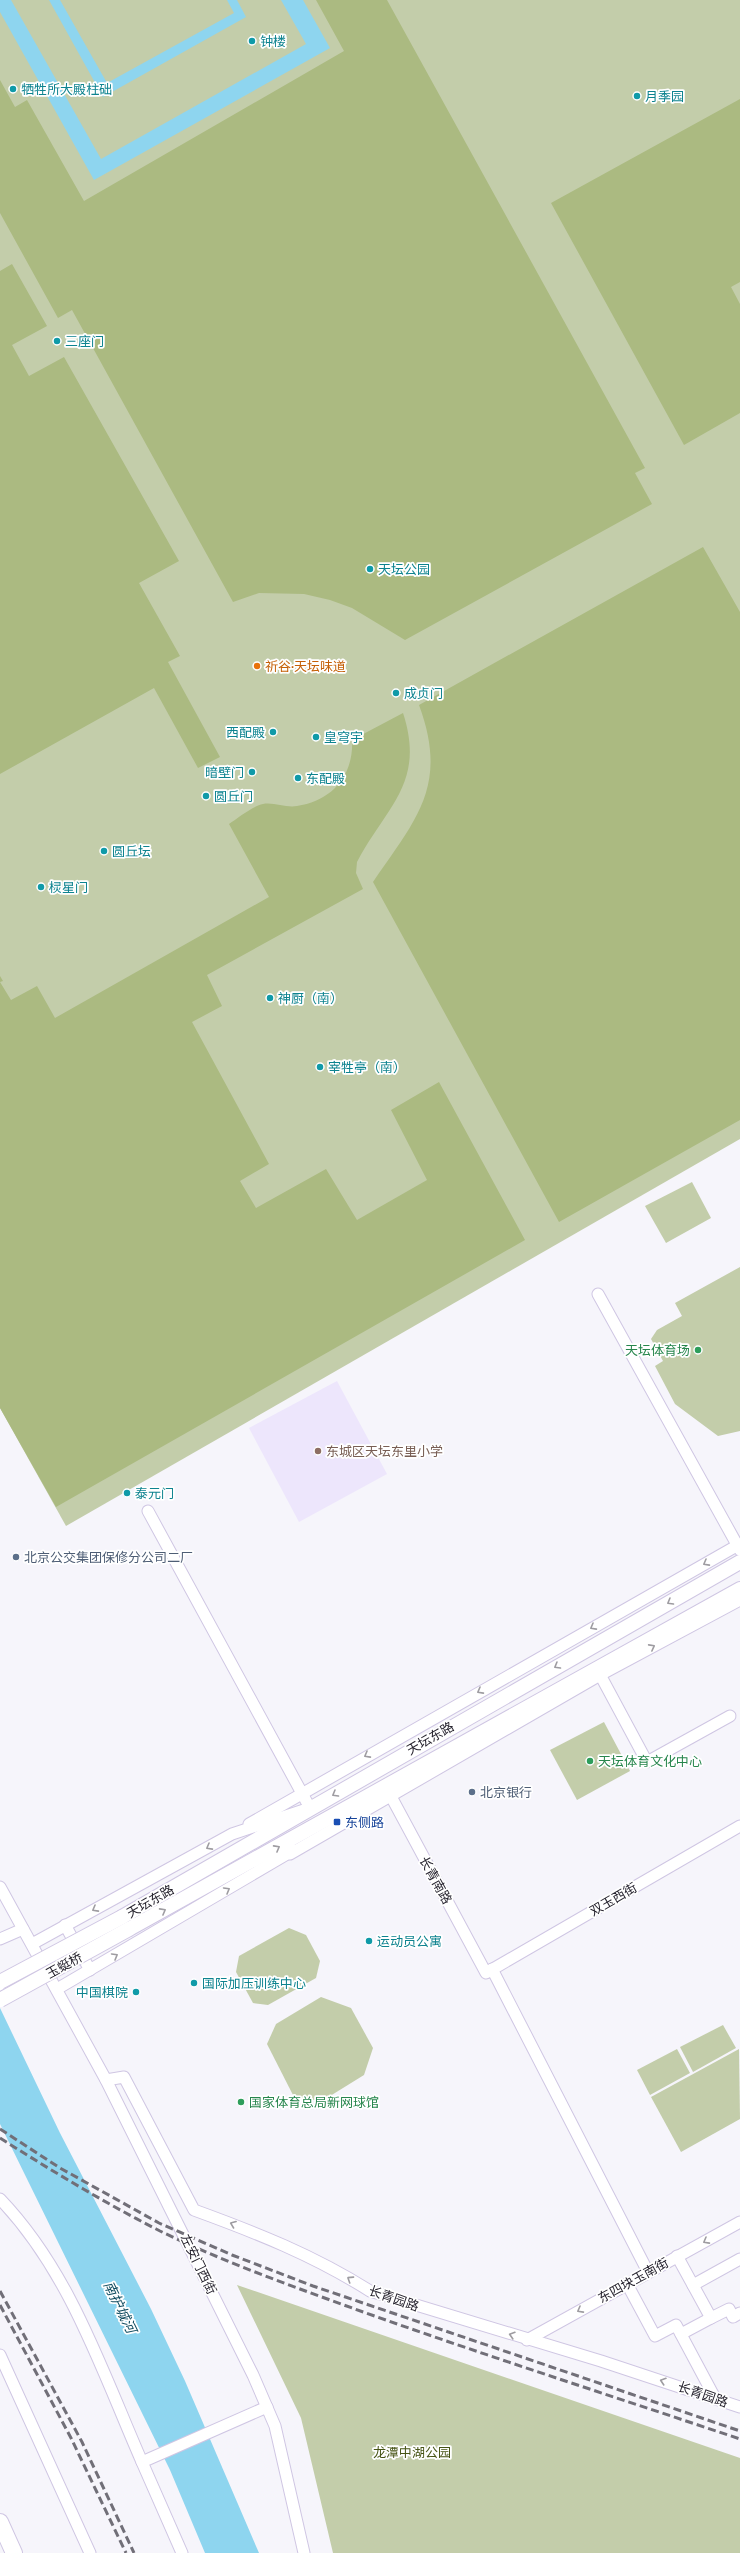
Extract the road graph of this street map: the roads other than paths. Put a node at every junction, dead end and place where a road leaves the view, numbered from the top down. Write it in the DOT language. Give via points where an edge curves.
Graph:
graph roads {
  1 [pos="598,1294"];
  2 [pos="148,1511"];
  3 [pos="739,1546"];
  4 [pos="740,1562"];
  5 [pos="740,1589"];
  6 [pos="740,1600"];
  7 [pos="599,1672"];
  8 [pos="730,1716"];
  9 [pos="388,1791"];
  10 [pos="301,1792"];
  11 [pos="310,1808"];
  12 [pos="332,1817"];
  13 [pos="740,1826"];
  14 [pos="232,1834"];
  15 [pos="290,1854"];
  16 [pos="0,1886"];
  17 [pos="122,1917"];
  18 [pos="65,1925"];
  19 [pos="23,1928"];
  20 [pos="129,1929"];
  21 [pos="0,1939"];
  22 [pos="32,1944"];
  23 [pos="45,1967"];
  24 [pos="90,1970"];
  25 [pos="489,1971"];
  26 [pos="3,1987"];
  27 [pos="57,1989"];
  28 [pos="0,2000"];
  29 [pos="106,2080"];
  30 [pos="0,2199"];
  31 [pos="740,2222"];
  32 [pos="677,2256"];
  33 [pos="740,2259"];
  34 [pos="648,2272"];
  35 [pos="627,2284"];
  36 [pos="693,2284"];
  37 [pos="740,2313"];
  38 [pos="711,2318"];
  39 [pos="681,2334"];
  40 [pos="527,2340"];
  41 [pos="0,2355"];
  42 [pos="715,2398"];
  43 [pos="740,2406"];
  44 [pos="267,2407"];
  45 [pos="142,2462"];
  46 [pos="0,2522"];
  47 [pos="14,2553"];
  48 [pos="90,2553"];
  49 [pos="182,2553"];
  50 [pos="304,2553"];
  1 -- 3 [label="street"];
  2 -- 10 [label="street"];
  3 -- 10 [label="street, one-way"];
  4 -- 11 [label="main road, 天坛东路, one-way"];
  5 -- 7 [label="main road, 天坛东路"];
  7 -- 6 [label="street, one-way"];
  7 -- 8 [label="street" via="647,1762"];
  7 -- 9 [label="main road, 天坛东路"];
  9 -- 12 [label="main road, 天坛东路"];
  9 -- 15 [label="street"];
  9 -- 25 [label="street, 长青南路"];
  10 -- 11 [label="street"];
  10 -- 14 [label="street"];
  11 -- 14 [label="street"];
  11 -- 17 [label="main road, 天坛东路"];
  12 -- 15 [label="street"];
  20 -- 12 [label="main road, 天坛东路, one-way"];
  13 -- 25 [label="street, 双玉西街"];
  14 -- 18 [label="street, one-way"];
  24 -- 15 [label="street, one-way"];
  16 -- 19 [label="street, 左安门西街"];
  17 -- 26 [label="main road, 玉蜓桥, bridge"];
  18 -- 22 [label="street"];
  18 -- 24 [label="street"];
  19 -- 21 [label="street"];
  19 -- 22 [label="street, 左安门西街"];
  20 -- 28 [label="main road, 玉蜓桥, bridge"];
  22 -- 23 [label="street, 左安门西街"];
  23 -- 26 [label="street"];
  23 -- 27 [label="street, 左安门西街"];
  24 -- 27 [label="street"];
  25 -- 34 [label="street, 长青南路"];
  27 -- 29 [label="street, 左安门西街"];
  40 -- 29 [label="street, 长青园路, one-way" via="370,2291 284,2244 194,2210 124,2077"];
  29 -- 44 [label="street, 左安门西街" via="209,2283"];
  30 -- 45 [label="street" via="32,2235 62,2282"];
  31 -- 32 [label="street, 东四块玉南街, one-way"];
  32 -- 34 [label="street, 东四块玉南街"];
  32 -- 36 [label="street"];
  33 -- 36 [label="street"];
  34 -- 35 [label="street, 东四块玉南街"];
  35 -- 39 [label="street" via="655,2336 676,2325"];
  35 -- 40 [label="street, 东四块玉南街, one-way"];
  36 -- 38 [label="street"];
  37 -- 38 [label="street" via="733,2317 728,2309"];
  38 -- 39 [label="street"];
  39 -- 42 [label="street"];
  42 -- 40 [label="street, 长青园路, one-way"];
  41 -- 48 [label="street"];
  42 -- 43 [label="street, 长青园路"];
  44 -- 45 [label="street"];
  44 -- 50 [label="street, 左安门西街" via="274,2426"];
  45 -- 49 [label="street"];
  46 -- 47 [label="highway"];
}
